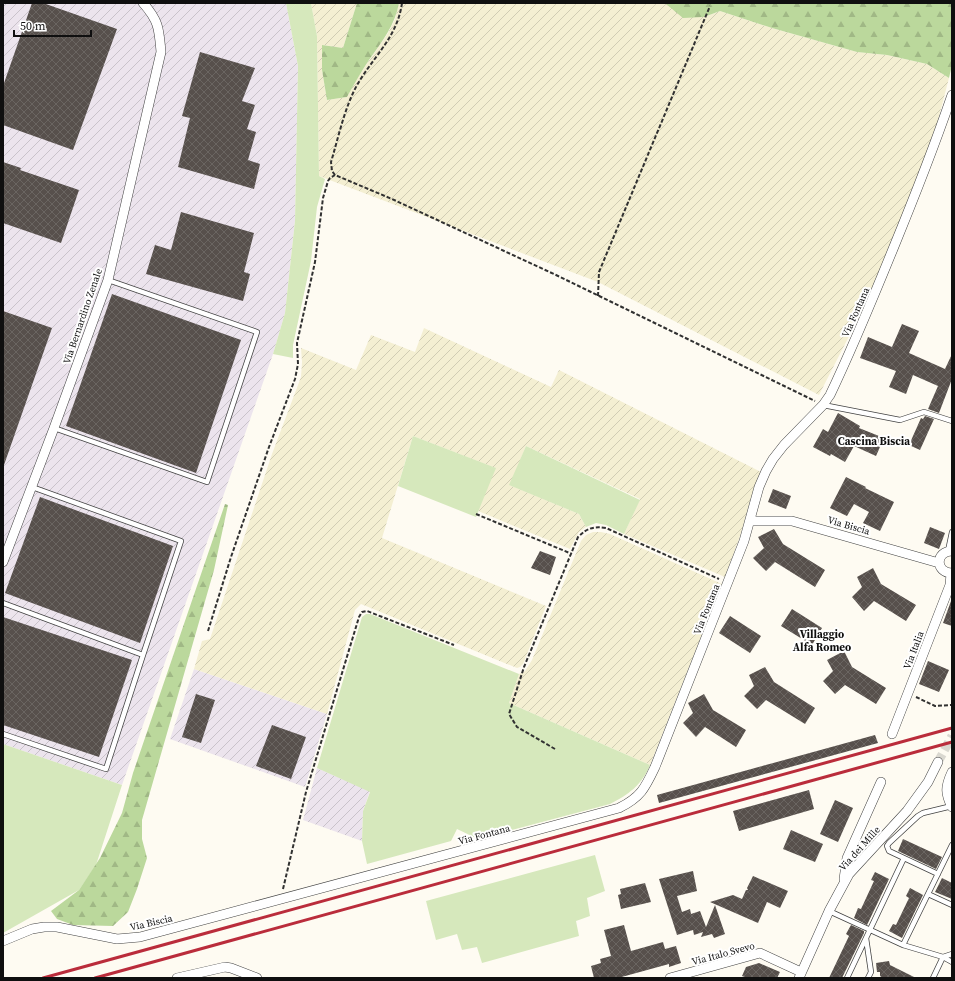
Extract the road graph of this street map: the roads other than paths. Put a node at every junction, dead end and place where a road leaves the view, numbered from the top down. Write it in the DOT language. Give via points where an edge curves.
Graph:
graph roads {
  1 [pos="143,3"];
  2 [pos="952,95"];
  3 [pos="108,280"];
  4 [pos="823,405"];
  5 [pos="952,421"];
  6 [pos="54,428"];
  7 [pos="32,487"];
  8 [pos="750,521"];
  9 [pos="952,532"];
  10 [pos="950,551"];
  11 [pos="3,562"];
  12 [pos="939,563"];
  13 [pos="952,574"];
  14 [pos="3,603"];
  15 [pos="143,655"];
  16 [pos="3,734"];
  17 [pos="892,734"];
  18 [pos="938,762"];
  19 [pos="952,772"];
  20 [pos="881,782"];
  21 [pos="952,806"];
  22 [pos="952,845"];
  23 [pos="904,858"];
  24 [pos="938,874"];
  25 [pos="844,883"];
  26 [pos="928,894"];
  27 [pos="280,900"];
  28 [pos="952,905"];
  29 [pos="829,910"];
  30 [pos="870,929"];
  31 [pos="866,938"];
  32 [pos="3,942"];
  33 [pos="903,945"];
  34 [pos="952,954"];
  35 [pos="944,957"];
  36 [pos="952,962"];
  37 [pos="800,975"];
  38 [pos="177,978"];
  39 [pos="257,978"];
  40 [pos="670,978"];
  41 [pos="847,978"];
  42 [pos="868,978"];
  43 [pos="933,978"];
  1 -- 3 [label="street, Via Bernardino Zenale" via="155,19 161,52"];
  2 -- 4 [label="street, Via Fontana" via="932,152 872,300"];
  3 -- 6 [label="street, Via Bernardino Zenale"];
  3 -- 6 [label="lane" via="257,332 207,482"];
  4 -- 5 [label="lane" via="900,420 924,412"];
  4 -- 8 [label="street, Via Fontana" via="773,459 759,488"];
  6 -- 7 [label="street, Via Bernardino Zenale"];
  7 -- 11 [label="street, Via Bernardino Zenale"];
  7 -- 15 [label="lane" via="181,541"];
  8 -- 12 [label="street, Via Biscia" via="792,520"];
  8 -- 27 [label="street, Via Fontana" via="655,767 641,793 631,802 619,808"];
  9 -- 10 [label="lane"];
  10 -- 12 [label="street" via="941,555"];
  12 -- 13 [label="street" via="942,570"];
  13 -- 17 [label="street, Via Italia"];
  14 -- 15 [label="lane"];
  15 -- 16 [label="lane" via="106,769"];
  18 -- 25 [label="street, Via dei Mille" via="928,782 907,811 853,868"];
  19 -- 21 [label="street" via="946,790"];
  20 -- 25 [label="street" via="846,858"];
  21 -- 23 [label="lane" via="918,816 889,842 889,851"];
  22 -- 24 [label="lane"];
  23 -- 24 [label="lane"];
  23 -- 30 [label="lane"];
  24 -- 26 [label="lane"];
  25 -- 29 [label="street, Via dei Mille"];
  26 -- 28 [label="lane"];
  26 -- 33 [label="lane"];
  27 -- 32 [label="street, Via Biscia" via="135,938 105,937 57,927 44,927 32,929"];
  29 -- 30 [label="lane"];
  29 -- 37 [label="street, Via dei Mille"];
  30 -- 31 [label="lane"];
  30 -- 33 [label="lane"];
  31 -- 41 [label="lane"];
  31 -- 42 [label="lane" via="871,972"];
  33 -- 35 [label="lane"];
  34 -- 35 [label="lane"];
  35 -- 36 [label="lane"];
  35 -- 43 [label="lane"];
  37 -- 40 [label="street, Via Italo Svevo" via="760,953"];
  38 -- 39 [label="street" via="225,967"];
}
